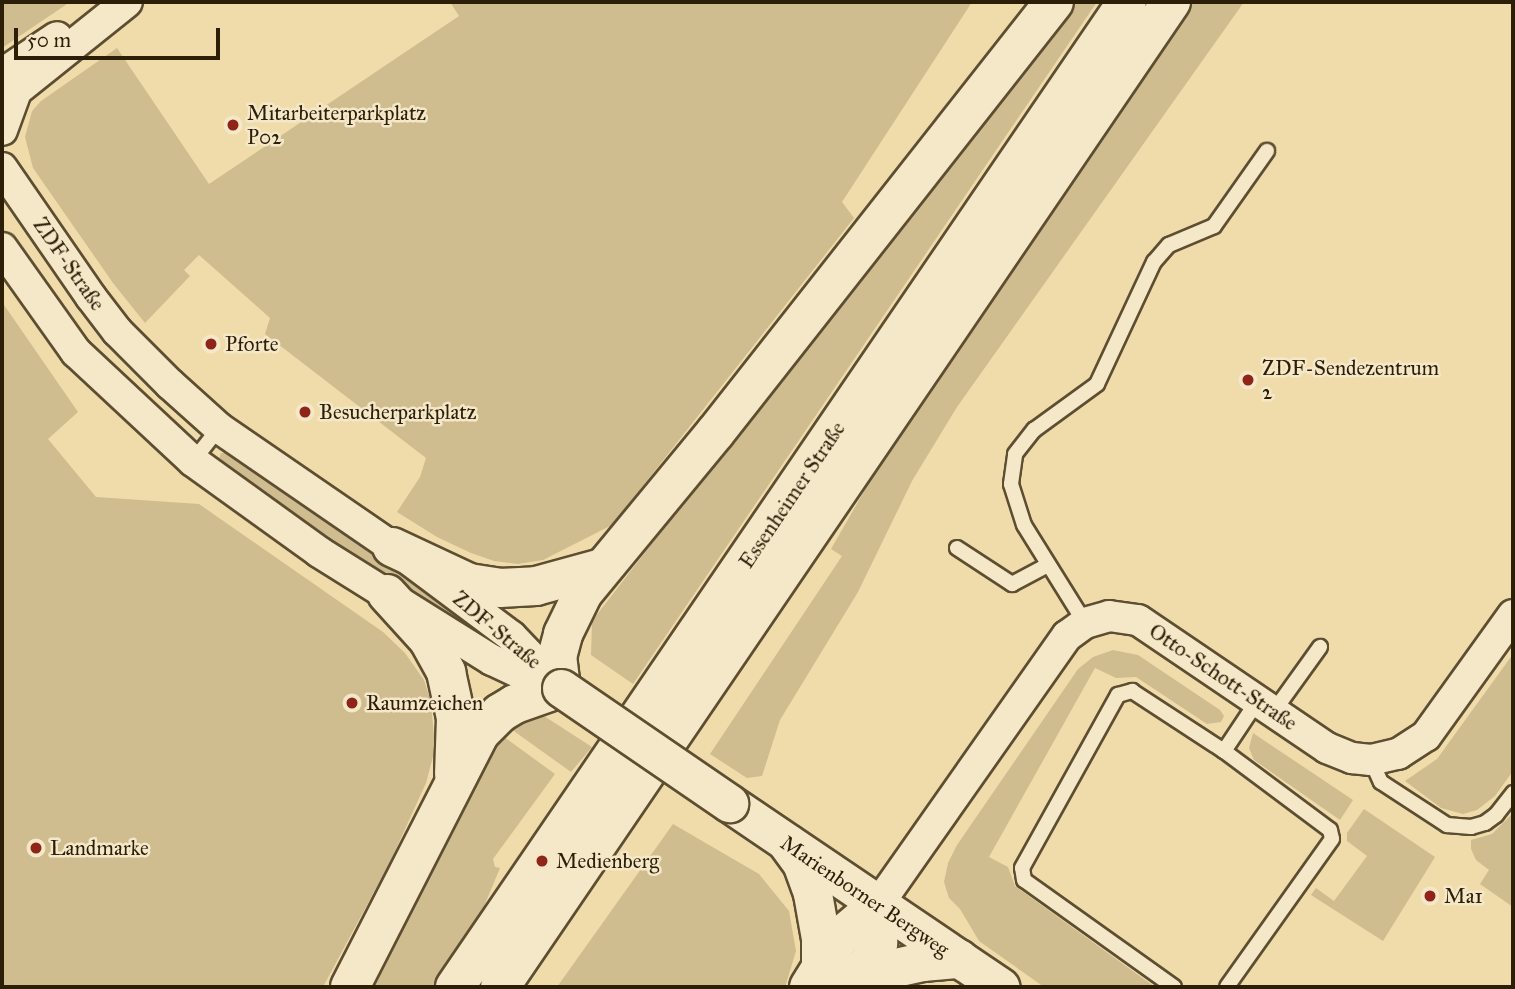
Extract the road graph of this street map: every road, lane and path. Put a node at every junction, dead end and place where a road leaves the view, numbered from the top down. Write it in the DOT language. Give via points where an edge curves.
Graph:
graph roads {
  1 [pos="109,2"];
  2 [pos="127,2"];
  3 [pos="1054,2"];
  4 [pos="1127,2"];
  5 [pos="1171,2"];
  6 [pos="6,90"];
  7 [pos="2,130"];
  8 [pos="1267,151"];
  9 [pos="2,168"];
  10 [pos="2,248"];
  11 [pos="219,428"];
  12 [pos="193,461"];
  13 [pos="392,547"];
  14 [pos="957,548"];
  15 [pos="1047,565"];
  16 [pos="602,568"];
  17 [pos="387,594"];
  18 [pos="1513,615"];
  19 [pos="1085,623"];
  20 [pos="1320,647"];
  21 [pos="561,688"];
  22 [pos="1266,705"];
  23 [pos="1224,751"];
  24 [pos="1371,760"];
  25 [pos="453,786"];
  26 [pos="1513,793"];
  27 [pos="788,844"];
  28 [pos="578,872"];
  29 [pos="877,906"];
  30 [pos="959,959"];
  31 [pos="832,981"];
  32 [pos="350,987"];
  33 [pos="455,987"];
  34 [pos="500,987"];
  35 [pos="534,987"];
  36 [pos="1000,987"];
  37 [pos="1174,987"];
  38 [pos="1227,987"];
  1 -- 6 [label="street"];
  2 -- 6 [label="street"];
  3 -- 16 [label="main road" via="715,433"];
  4 -- 33 [label="main road, Essenheimer Straße"];
  5 -- 28 [label="main road, Essenheimer Straße"];
  6 -- 7 [label="street"];
  8 -- 15 [label="lane" via="1214,226 1169,245 1154,262 1097,384 1034,430 1015,454 1011,484 1024,525"];
  9 -- 11 [label="street, ZDF-Straße" via="117,331"];
  10 -- 12 [label="street, ZDF-Straße" via="76,352"];
  11 -- 12 [label="lane"];
  11 -- 13 [label="street, ZDF-Straße"];
  12 -- 17 [label="street, ZDF-Straße" via="318,552"];
  13 -- 16 [label="main road" via="469,583 500,587 536,586"];
  13 -- 21 [label="street, ZDF-Straße" via="510,636"];
  14 -- 15 [label="lane" via="1012,584"];
  15 -- 19 [label="lane"];
  16 -- 21 [label="main road" via="574,608 563,634 557,657"];
  17 -- 21 [label="street, ZDF-Straße" via="512,671"];
  17 -- 25 [label="main road" via="419,628 446,672 456,718"];
  18 -- 24 [label="street, Otto-Schott-Straße" via="1426,736 1398,754"];
  19 -- 22 [label="street, Otto-Schott-Straße" via="1109,616 1138,620"];
  19 -- 29 [label="street" via="1067,636"];
  20 -- 22 [label="lane"];
  21 -- 25 [label="main road" via="515,704 490,722"];
  21 -- 27 [label="street, Marienborner Bergweg, bridge"];
  22 -- 23 [label="lane"];
  22 -- 24 [label="street, Otto-Schott-Straße" via="1327,748"];
  23 -- 37 [label="lane" via="1132,691 1118,695 1022,868 1024,880"];
  23 -- 38 [label="lane" via="1330,830 1332,839"];
  24 -- 26 [label="lane" via="1381,782 1447,825 1485,823"];
  25 -- 32 [label="main road"];
  27 -- 29 [label="street, Marienborner Bergweg"];
  27 -- 31 [label="main road" via="802,863 813,894"];
  28 -- 34 [label="main road, Essenheimer Straße"];
  28 -- 35 [label="main road"];
  29 -- 30 [label="street, Marienborner Bergweg"];
  29 -- 31 [label="main road" via="850,925"];
  30 -- 31 [label="main road"];
  30 -- 36 [label="street, Marienborner Bergweg"];
}
